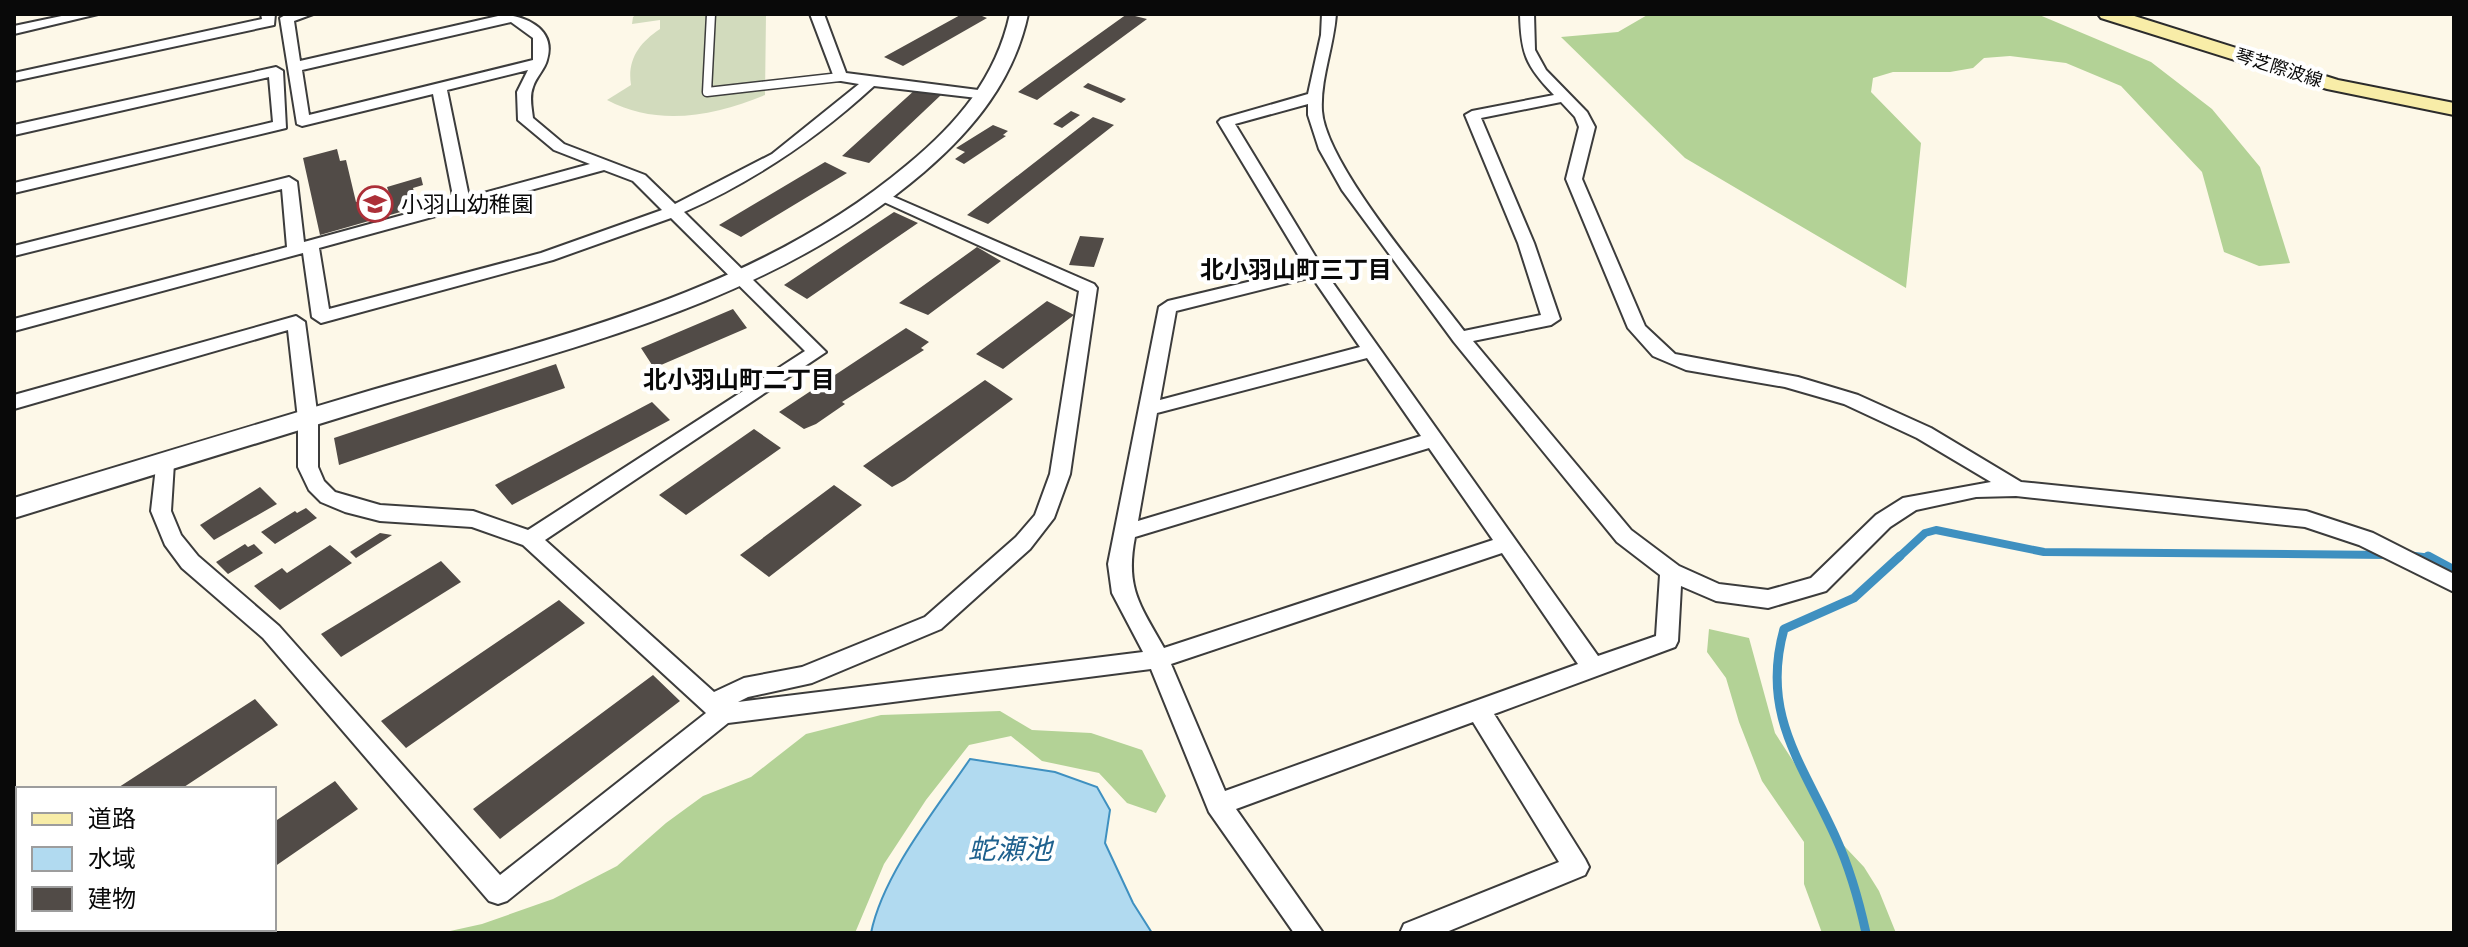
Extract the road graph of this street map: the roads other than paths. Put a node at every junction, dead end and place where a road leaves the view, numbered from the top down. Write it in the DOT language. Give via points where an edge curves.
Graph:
graph roads {
  1 [pos="91,14"];
  2 [pos="268,14"];
  3 [pos="306,14"];
  4 [pos="711,14"];
  5 [pos="817,14"];
  6 [pos="1019,14"];
  7 [pos="1329,14"];
  8 [pos="1527,14"];
  9 [pos="2108,14"];
  10 [pos="508,16"];
  11 [pos="14,30"];
  12 [pos="540,63"];
  13 [pos="294,67"];
  14 [pos="14,77"];
  15 [pos="840,77"];
  16 [pos="872,80"];
  17 [pos="439,88"];
  18 [pos="986,95"];
  19 [pos="1315,97"];
  20 [pos="1565,97"];
  21 [pos="2454,109"];
  22 [pos="14,130"];
  23 [pos="605,165"];
  24 [pos="14,188"];
  25 [pos="881,197"];
  26 [pos="462,203"];
  27 [pos="673,211"];
  28 [pos="14,251"];
  29 [pos="1316,271"];
  30 [pos="738,278"];
  31 [pos="14,325"];
  32 [pos="1460,338"];
  33 [pos="1370,351"];
  34 [pos="14,402"];
  35 [pos="1149,409"];
  36 [pos="308,419"];
  37 [pos="1433,440"];
  38 [pos="164,463"];
  39 [pos="2016,489"];
  40 [pos="14,508"];
  41 [pos="1126,532"];
  42 [pos="530,539"];
  43 [pos="1505,544"];
  44 [pos="1671,572"];
  45 [pos="2454,584"];
  46 [pos="1158,659"];
  47 [pos="1593,667"];
  48 [pos="717,709"];
  49 [pos="1479,711"];
  50 [pos="1218,804"];
  51 [pos="1310,933"];
  52 [pos="1413,933"];
  1 -- 11 [label="street"];
  2 -- 14 [label="street" via="269,22"];
  3 -- 13 [label="street" via="287,18"];
  4 -- 15 [label="lane" via="707,92"];
  5 -- 15 [label="street"];
  6 -- 18 [label="street" via="1006,61"];
  7 -- 19 [label="street"];
  8 -- 20 [label="street" via="1528,50 1540,72"];
  9 -- 21 [label="main road, 琴芝際波線" via="2334,85"];
  10 -- 12 [label="street" via="541,35"];
  10 -- 13 [label="street"];
  12 -- 17 [label="street"];
  12 -- 23 [label="street" via="525,89 526,120 559,147"];
  13 -- 17 [label="street" via="302,121"];
  15 -- 16 [label="street"];
  16 -- 18 [label="street"];
  16 -- 27 [label="street" via="763,167"];
  17 -- 26 [label="street"];
  18 -- 25 [label="street" via="917,170"];
  19 -- 29 [label="street" via="1226,122"];
  19 -- 32 [label="street" via="1315,115 1327,149 1350,190"];
  20 -- 32 [label="street" via="1472,115 1526,243 1551,319"];
  20 -- 39 [label="street" via="1587,127 1574,179 1637,328 1650,344 1684,364 1799,384 1855,401 1962,452"];
  22 -- 24 [label="street" via="276,71 281,125"];
  23 -- 26 [label="street"];
  23 -- 27 [label="street" via="639,178"];
  25 -- 30 [label="street" via="819,237"];
  25 -- 48 [label="street" via="1088,288 1060,474 1044,518 1023,543 933,623 804,676 744,688"];
  26 -- 27 [label="street" via="310,245 321,317 600,239"];
  27 -- 30 [label="street"];
  28 -- 31 [label="street" via="289,182 296,250"];
  29 -- 33 [label="street"];
  29 -- 35 [label="street" via="1168,307"];
  30 -- 36 [label="street" via="629,321"];
  30 -- 42 [label="street" via="817,352"];
  32 -- 44 [label="street" via="1624,536"];
  33 -- 35 [label="street"];
  33 -- 37 [label="street"];
  34 -- 36 [label="street" via="296,322"];
  35 -- 41 [label="street"];
  36 -- 38 [label="street"];
  36 -- 42 [label="street" via="308,467 328,497 380,513 473,519"];
  37 -- 41 [label="street"];
  37 -- 43 [label="street"];
  38 -- 40 [label="street"];
  38 -- 48 [label="street" via="161,511 172,539 190,562 271,632 498,892"];
  39 -- 44 [label="street" via="1976,490 1910,503 1883,521 1818,585 1768,599 1716,592"];
  39 -- 45 [label="street" via="2306,519 2366,539"];
  41 -- 46 [label="street" via="1119,564 1123,593"];
  42 -- 48 [label="street"];
  43 -- 46 [label="street"];
  43 -- 47 [label="street"];
  44 -- 47 [label="street" via="1667,641"];
  46 -- 48 [label="street"];
  46 -- 50 [label="street"];
  47 -- 49 [label="street"];
  49 -- 50 [label="street"];
  49 -- 52 [label="street" via="1576,867"];
  50 -- 51 [label="street"];
}
